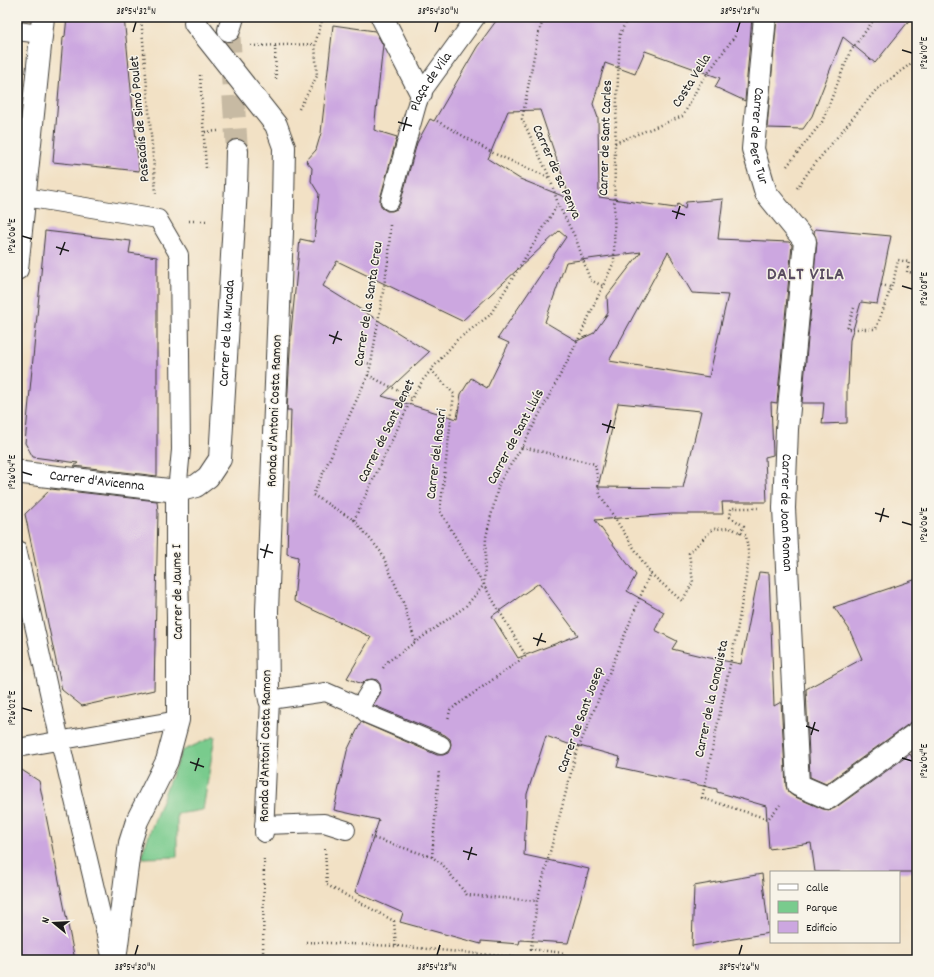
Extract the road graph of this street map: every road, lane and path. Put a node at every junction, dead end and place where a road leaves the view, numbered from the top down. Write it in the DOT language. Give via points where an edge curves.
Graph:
graph roads {
  1 [pos="142,17"];
  2 [pos="196,17"];
  3 [pos="323,17"];
  4 [pos="382,17"];
  5 [pos="476,17"];
  6 [pos="544,17"];
  7 [pos="628,17"];
  8 [pos="765,17"];
  9 [pos="876,17"];
  10 [pos="42,26"];
  11 [pos="17,31"];
  12 [pos="735,35"];
  13 [pos="315,44"];
  14 [pos="214,47"];
  15 [pos="917,59"];
  16 [pos="199,70"];
  17 [pos="419,99"];
  18 [pos="295,115"];
  19 [pos="615,143"];
  20 [pos="237,151"];
  21 [pos="206,168"];
  22 [pos="809,171"];
  23 [pos="550,178"];
  24 [pos="766,193"];
  25 [pos="20,196"];
  26 [pos="390,200"];
  27 [pos="558,204"];
  28 [pos="158,219"];
  29 [pos="805,241"];
  30 [pos="614,262"];
  31 [pos="917,265"];
  32 [pos="17,269"];
  33 [pos="881,285"];
  34 [pos="603,286"];
  35 [pos="890,288"];
  36 [pos="854,308"];
  37 [pos="356,361"];
  38 [pos="371,364"];
  39 [pos="431,370"];
  40 [pos="368,375"];
  41 [pos="412,398"];
  42 [pos="522,447"];
  43 [pos="17,470"];
  44 [pos="177,491"];
  45 [pos="784,508"];
  46 [pos="354,520"];
  47 [pos="740,533"];
  48 [pos="17,549"];
  49 [pos="650,573"];
  50 [pos="484,585"];
  51 [pos="415,642"];
  52 [pos="526,656"];
  53 [pos="371,688"];
  54 [pos="270,700"];
  55 [pos="360,708"];
  56 [pos="178,720"];
  57 [pos="917,733"];
  58 [pos="60,741"];
  59 [pos="441,745"];
  60 [pos="17,748"];
  61 [pos="768,819"];
  62 [pos="324,827"];
  63 [pos="264,829"];
  64 [pos="346,830"];
  65 [pos="537,901"];
  66 [pos="306,942"];
  67 [pos="396,946"];
  68 [pos="112,960"];
  69 [pos="115,960"];
  70 [pos="263,960"];
  71 [pos="543,960"];
  72 [pos="564,960"];
  1 -- 28 [label="path, Passadís de Simó Poulet"];
  2 -- 14 [label="street, Ronda d'Antoni Costa Ramon" via="195,23"];
  3 -- 13 [label="path"];
  4 -- 17 [label="street"];
  5 -- 17 [label="street, Plaça de Vila"];
  6 -- 23 [label="path, Carrer de sa Penya" via="538,35 522,120"];
  7 -- 19 [label="path, Carrer de Sant Carles" via="620,34"];
  8 -- 24 [label="street, Carrer de Pere Tur" via="753,149"];
  9 -- 24 [label="path" via="850,52 822,122"];
  10 -- 11 [label="street"];
  10 -- 25 [label="street"];
  12 -- 19 [label="path, Costa Vella" via="698,84 683,116"];
  13 -- 14 [label="path"];
  13 -- 18 [label="path" via="317,76"];
  14 -- 54 [label="street, Ronda d'Antoni Costa Ramon" via="276,125 284,147 267,611"];
  15 -- 22 [label="path" via="876,90"];
  16 -- 21 [label="path"];
  17 -- 23 [label="path" via="430,117 493,153"];
  17 -- 26 [label="street, Plaça de Vila"];
  19 -- 30 [label="path, Carrer de Sant Carles"];
  20 -- 44 [label="street, Carrer de la Murada" via="220,458 208,477 196,486"];
  23 -- 27 [label="path, Carrer de sa Penya"];
  24 -- 29 [label="street, Carrer de Pere Tur"];
  25 -- 28 [label="street"];
  25 -- 32 [label="street"];
  26 -- 38 [label="path, Carrer de la Santa Creu" via="389,256"];
  27 -- 34 [label="path, Carrer de sa Penya" via="576,239 590,280"];
  27 -- 39 [label="path, Carrer de Sant Benet" via="490,315 457,340"];
  28 -- 44 [label="street, Carrer de Jaume I" via="179,255 181,450"];
  29 -- 45 [label="street, Carrer de Joan Roman" via="787,429"];
  30 -- 34 [label="path, Carrer de Sant Lluís"];
  31 -- 35 [label="path" via="915,273 907,272 909,262 898,260"];
  33 -- 35 [label="path"];
  34 -- 42 [label="path, Carrer de Sant Lluís"];
  35 -- 36 [label="path" via="876,329 847,329"];
  37 -- 38 [label="path"];
  38 -- 40 [label="path, Carrer de la Santa Creu"];
  39 -- 41 [label="path, Carrer de Sant Benet"];
  39 -- 50 [label="path, Carrer del Rosari" via="454,394 440,510"];
  40 -- 41 [label="path"];
  40 -- 46 [label="path, Carrer de la Santa Creu" via="313,495"];
  41 -- 46 [label="path, Carrer de Sant Benet"];
  42 -- 49 [label="path" via="595,464 600,495"];
  42 -- 50 [label="path, Carrer de Sant Lluís" via="500,483 486,537"];
  43 -- 44 [label="street, Carrer d'Avicenna" via="22,473"];
  44 -- 56 [label="street, Carrer de Jaume I"];
  45 -- 47 [label="path" via="731,508 730,517 744,526"];
  45 -- 57 [label="street, Carrer de Joan Roman" via="798,785 828,798"];
  46 -- 51 [label="path" via="381,552"];
  47 -- 49 [label="path" via="730,528 713,529 689,553 693,582 682,601"];
  47 -- 61 [label="path, Carrer de la Conquista" via="746,536 748,566 702,798"];
  48 -- 58 [label="street"];
  49 -- 65 [label="path, Carrer de Sant Josep" via="576,754"];
  50 -- 51 [label="path" via="465,606"];
  50 -- 52 [label="path"];
  51 -- 53 [label="path" via="386,662"];
  53 -- 55 [label="street"];
  54 -- 55 [label="street" via="326,692"];
  54 -- 63 [label="street, Ronda d'Antoni Costa Ramon"];
  55 -- 59 [label="street" via="367,714"];
  56 -- 58 [label="street"];
  56 -- 69 [label="street, Carrer de Jaume I" via="167,761 137,821 130,843"];
  58 -- 60 [label="street"];
  58 -- 68 [label="street"];
  62 -- 63 [label="street"];
  62 -- 64 [label="street"];
  62 -- 67 [label="path" via="326,885 394,921"];
  63 -- 70 [label="path"];
  64 -- 65 [label="path" via="432,857 442,864 467,895"];
  65 -- 72 [label="path, Carrer de Sant Josep" via="531,949 564,953"];
  66 -- 67 [label="path"];
  67 -- 71 [label="path"];
}
